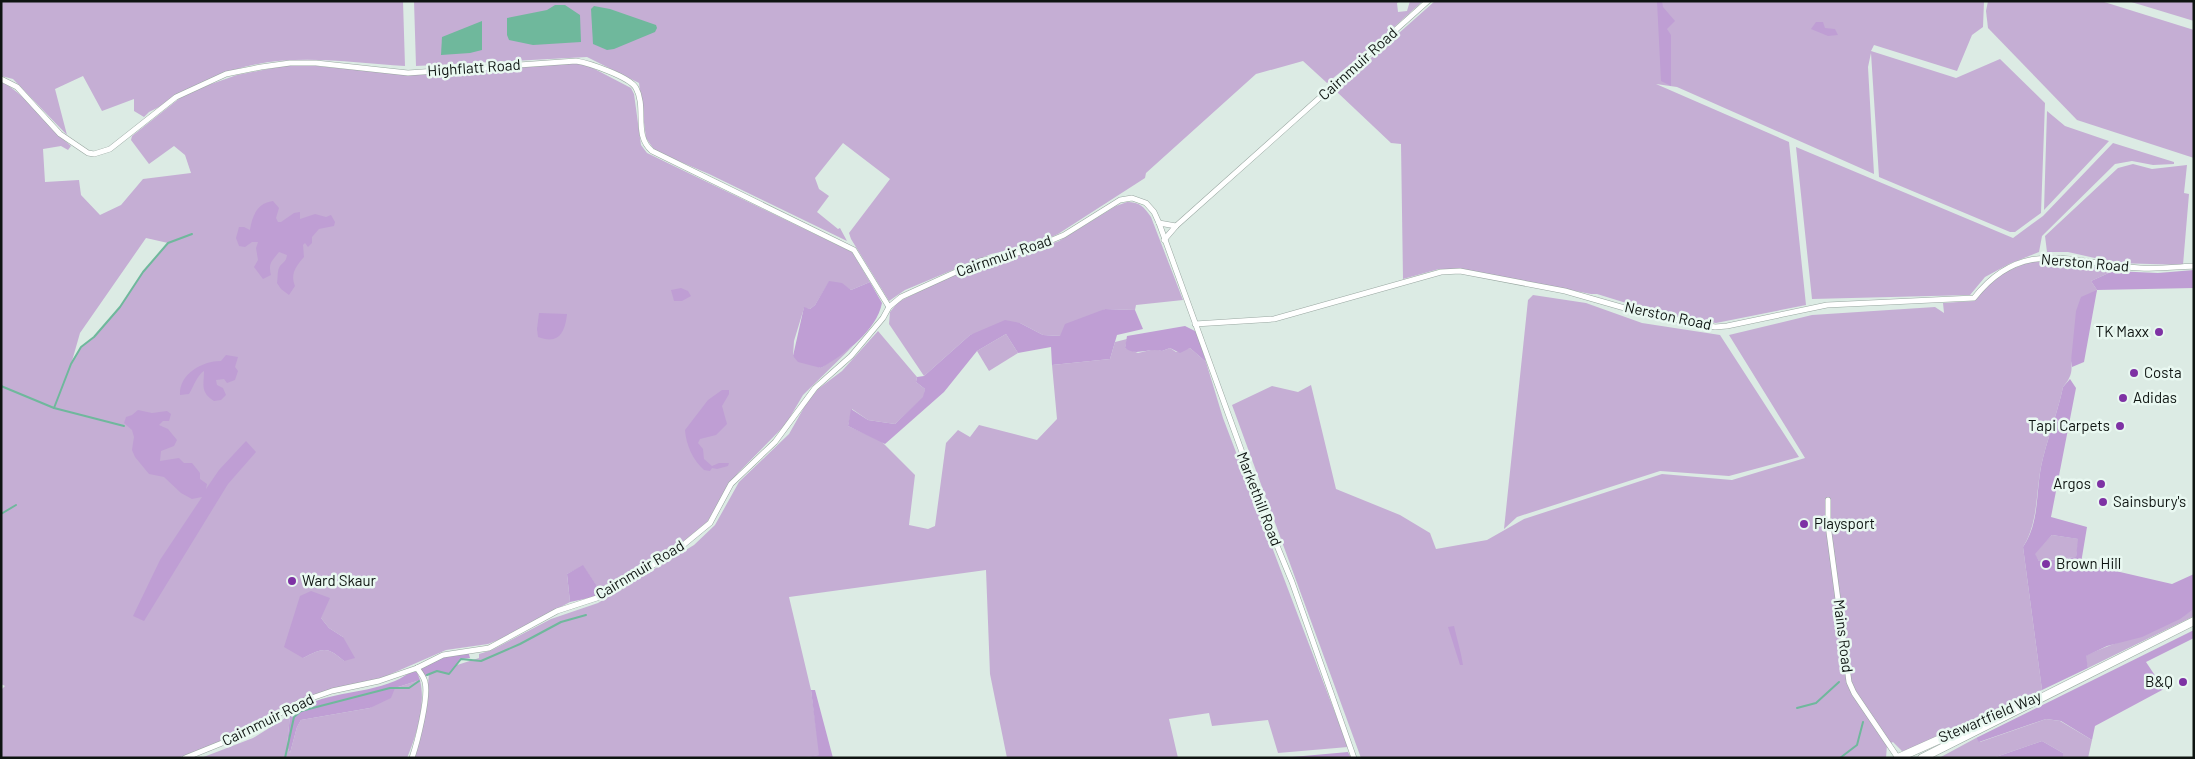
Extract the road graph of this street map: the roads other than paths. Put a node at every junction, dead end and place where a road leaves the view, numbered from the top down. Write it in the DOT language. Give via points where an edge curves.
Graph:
graph roads {
  1 [pos="1428,1"];
  2 [pos="1,79"];
  3 [pos="1159,223"];
  4 [pos="1176,226"];
  5 [pos="1164,240"];
  6 [pos="2194,266"];
  7 [pos="889,307"];
  8 [pos="1195,324"];
  9 [pos="1828,500"];
  10 [pos="2194,621"];
  11 [pos="417,668"];
  12 [pos="2055,690"];
  13 [pos="185,758"];
  14 [pos="412,758"];
  15 [pos="1354,758"];
  16 [pos="1898,758"];
  17 [pos="1922,758"];
  1 -- 4 [label="street, Cairnmuir Road"];
  2 -- 7 [label="street, Highflatt Road" via="17,87 60,134 94,154 110,149 176,97 226,74 260,67 316,63 408,72 576,61 588,63 635,86 642,134 645,145 652,151 854,250"];
  3 -- 4 [label="street"];
  3 -- 5 [label="street, Cairnmuir Road"];
  3 -- 7 [label="street, Cairnmuir Road" via="1146,203 1132,198 1120,200 1064,235 1026,251 980,261 901,297"];
  4 -- 5 [label="street, Cairnmuir Road"];
  5 -- 8 [label="street, Markethill Road"];
  6 -- 8 [label="street, Nerston Road" via="2141,268 2073,259 2033,258 2000,272 1974,298 1827,305 1715,327 1642,314 1565,291 1460,272 1441,272 1274,319"];
  7 -- 11 [label="street, Cairnmuir Road" via="851,356 815,388 775,442 731,484 710,523 676,551 603,596 558,611 489,648 443,654"];
  8 -- 15 [label="street, Markethill Road"];
  9 -- 16 [label="street, Mains Road" via="1828,525 1849,682"];
  10 -- 12 [label="street, Stewartfield Way"];
  11 -- 13 [label="street, Cairnmuir Road" via="300,702 236,737"];
  11 -- 14 [label="street" via="425,682 425,694"];
  12 -- 16 [label="street, Stewartfield Way"];
  12 -- 17 [label="street, Stewartfield Way"];
}
